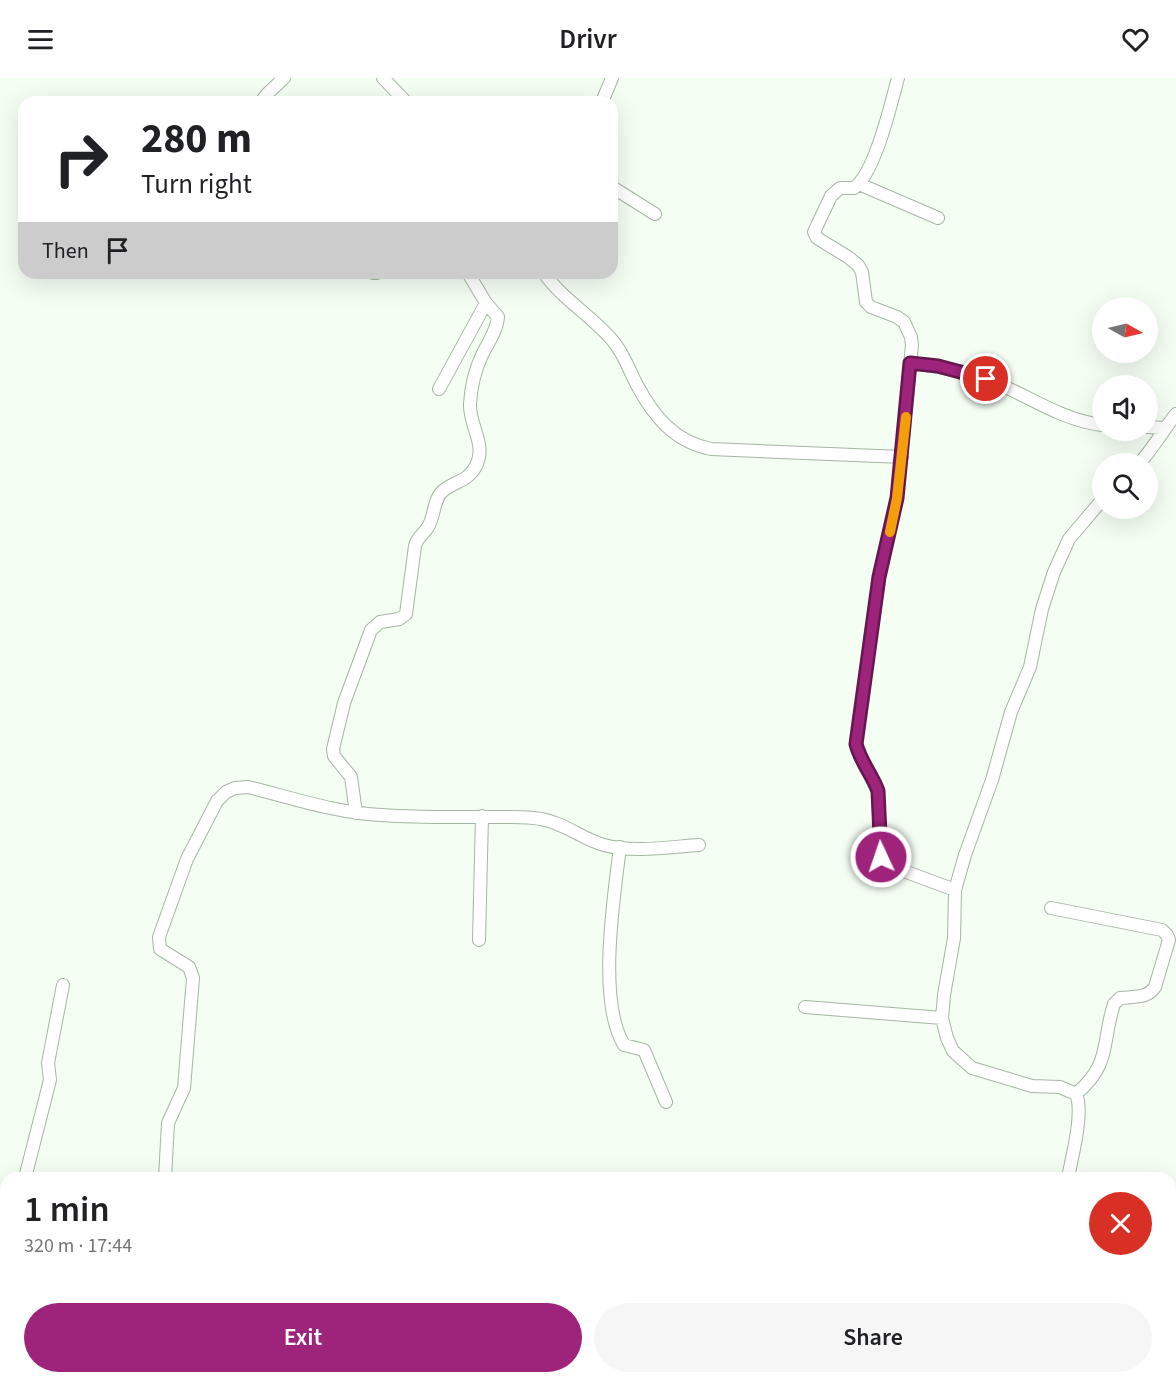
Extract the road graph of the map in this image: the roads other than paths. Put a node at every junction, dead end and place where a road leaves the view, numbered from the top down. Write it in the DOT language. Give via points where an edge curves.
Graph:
graph roads {
  1 [pos="284,78"];
  2 [pos="383,78"];
  3 [pos="612,78"];
  4 [pos="898,78"];
  5 [pos="266,96"];
  6 [pos="400,96"];
  7 [pos="604,96"];
  8 [pos="859,184"];
  9 [pos="618,191"];
  10 [pos="655,214"];
  11 [pos="938,218"];
  12 [pos="472,279"];
  13 [pos="549,279"];
  14 [pos="486,303"];
  15 [pos="910,363"];
  16 [pos="439,388"];
  17 [pos="1176,414"];
  18 [pos="1092,423"];
  19 [pos="1158,428"];
  20 [pos="1165,428"];
  21 [pos="1149,453"];
  22 [pos="902,457"];
  23 [pos="1092,512"];
  24 [pos="356,813"];
  25 [pos="482,816"];
  26 [pos="699,845"];
  27 [pos="620,847"];
  28 [pos="955,890"];
  29 [pos="1051,908"];
  30 [pos="479,940"];
  31 [pos="63,985"];
  32 [pos="805,1007"];
  33 [pos="942,1018"];
  34 [pos="1076,1094"];
  35 [pos="666,1102"];
  36 [pos="26,1172"];
  37 [pos="165,1172"];
  38 [pos="1069,1172"];
  1 -- 5 [label="street"];
  2 -- 6 [label="street"];
  3 -- 7 [label="street"];
  4 -- 8 [label="street" via="880,142"];
  8 -- 11 [label="street"];
  8 -- 15 [label="street" via="840,188 831,196 814,235 858,265 868,305 904,322 911,337"];
  9 -- 10 [label="street"];
  12 -- 14 [label="street"];
  13 -- 22 [label="street" via="612,340 664,424 694,446"];
  14 -- 16 [label="street"];
  14 -- 24 [label="street" via="498,322 473,382 470,405 480,446 477,463 461,482 438,496 428,527 415,546 406,614 380,622 370,630 334,742 334,756 351,777"];
  15 -- 18 [label="street" via="986,379 1055,411"];
  15 -- 22 [label="street"];
  17 -- 20 [label="street"];
  19 -- 20 [label="street"];
  20 -- 21 [label="street"];
  22 -- 28 [label="street" via="879,577 856,744 878,791 881,857 885,863"];
  23 -- 28 [label="street" via="1069,539 1054,572 1030,667 1011,712"];
  24 -- 25 [label="street"];
  24 -- 37 [label="street" via="248,787 235,788 217,801 194,842 159,937 160,948 189,968 193,978 184,1088 168,1123"];
  25 -- 27 [label="street" via="543,819 564,825 595,842"];
  25 -- 30 [label="street"];
  26 -- 27 [label="street"];
  27 -- 35 [label="street" via="612,916 612,1011 625,1047 644,1050"];
  28 -- 33 [label="street" via="954,938"];
  29 -- 34 [label="street" via="1162,930 1169,940 1151,993 1120,998 1114,1004 1102,1063"];
  31 -- 36 [label="street" via="48,1063 49,1086"];
  32 -- 33 [label="street"];
  33 -- 34 [label="street" via="953,1051 972,1068"];
  34 -- 38 [label="street" via="1078,1118"];
}
